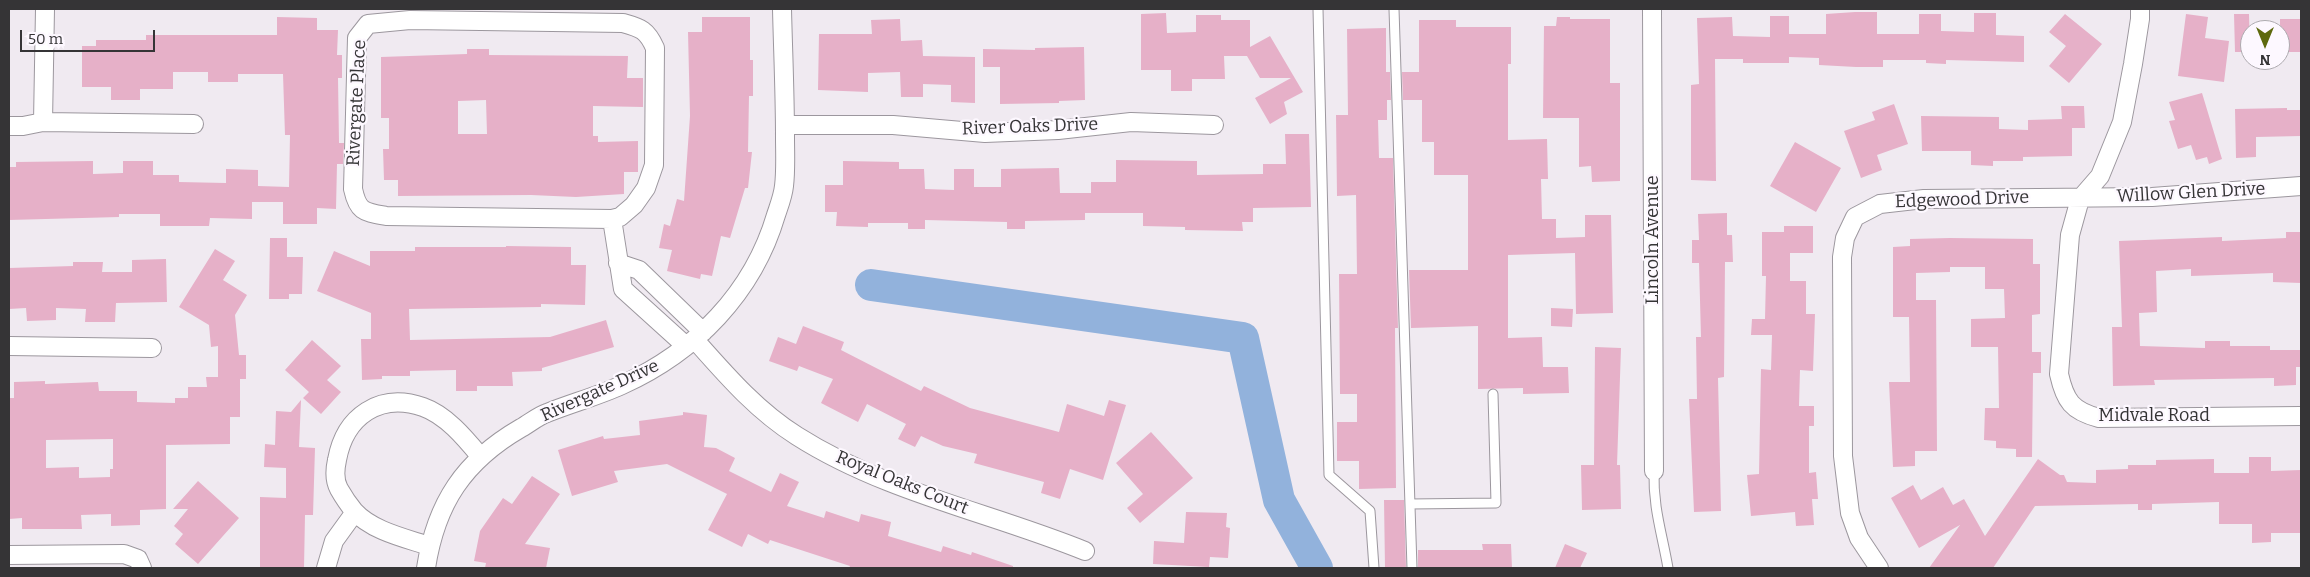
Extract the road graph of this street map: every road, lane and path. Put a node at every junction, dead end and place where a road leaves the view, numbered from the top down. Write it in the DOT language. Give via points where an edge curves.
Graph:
graph roads {
  1 [pos="45,9"];
  2 [pos="782,9"];
  3 [pos="1318,9"];
  4 [pos="1394,9"];
  5 [pos="1652,9"];
  6 [pos="2140,9"];
  7 [pos="43,122"];
  8 [pos="194,124"];
  9 [pos="785,125"];
  10 [pos="1214,125"];
  11 [pos="9,126"];
  12 [pos="2301,186"];
  13 [pos="2080,199"];
  14 [pos="612,219"];
  15 [pos="618,263"];
  16 [pos="695,339"];
  17 [pos="9,346"];
  18 [pos="152,348"];
  19 [pos="1493,394"];
  20 [pos="2301,416"];
  21 [pos="480,456"];
  22 [pos="1654,471"];
  23 [pos="1410,504"];
  24 [pos="355,512"];
  25 [pos="429,546"];
  26 [pos="1085,551"];
  27 [pos="9,555"];
  28 [pos="142,568"];
  29 [pos="326,568"];
  30 [pos="426,568"];
  31 [pos="1374,568"];
  32 [pos="1412,568"];
  33 [pos="1668,568"];
  34 [pos="1879,568"];
  1 -- 7 [label="street"];
  2 -- 9 [label="street, Rivergate Drive"];
  3 -- 31 [label="lane" via="1329,475 1370,511"];
  4 -- 23 [label="lane"];
  5 -- 22 [label="street, Lincoln Avenue"];
  6 -- 13 [label="street" via="2122,122 2100,176"];
  7 -- 8 [label="street"];
  7 -- 11 [label="street"];
  9 -- 10 [label="street, River Oaks Drive" via="893,125 984,133 1058,130 1131,122"];
  9 -- 16 [label="street, Rivergate Drive" via="784,187 768,241 733,300"];
  12 -- 13 [label="street, Willow Glen Drive"];
  13 -- 20 [label="street, Midvale Road" via="2070,235 2059,374 2063,392 2072,406 2099,418"];
  13 -- 34 [label="street, Edgewood Drive" via="1924,199 1880,204 1855,217 1845,238 1842,257 1843,456 1850,513 1859,538"];
  14 -- 14 [label="street, Rivergate Place" via="634,206 646,188 654,165 655,48 650,35 639,27 623,23 410,20 364,27 357,38 353,189 356,204 364,212 386,216"];
  14 -- 15 [label="street"];
  15 -- 16 [label="street" via="639,270"];
  15 -- 16 [label="street" via="623,289"];
  16 -- 21 [label="street, Rivergate Drive" via="664,363 621,386 545,414 500,440"];
  16 -- 26 [label="street, Royal Oaks Court" via="744,394 795,435 829,455 868,474"];
  17 -- 18 [label="street"];
  19 -- 23 [label="lane" via="1496,503"];
  21 -- 24 [label="street" via="444,418 424,407 397,403 383,404 366,411 353,422 340,444 335,471 338,488"];
  21 -- 25 [label="street, Rivergate Drive" via="463,474 439,517"];
  22 -- 33 [label="lane" via="1658,526"];
  23 -- 32 [label="lane"];
  24 -- 25 [label="street" via="374,526"];
  24 -- 29 [label="street" via="334,540"];
  25 -- 30 [label="street, Rivergate Drive"];
  27 -- 28 [label="street" via="124,554 138,559"];
}
